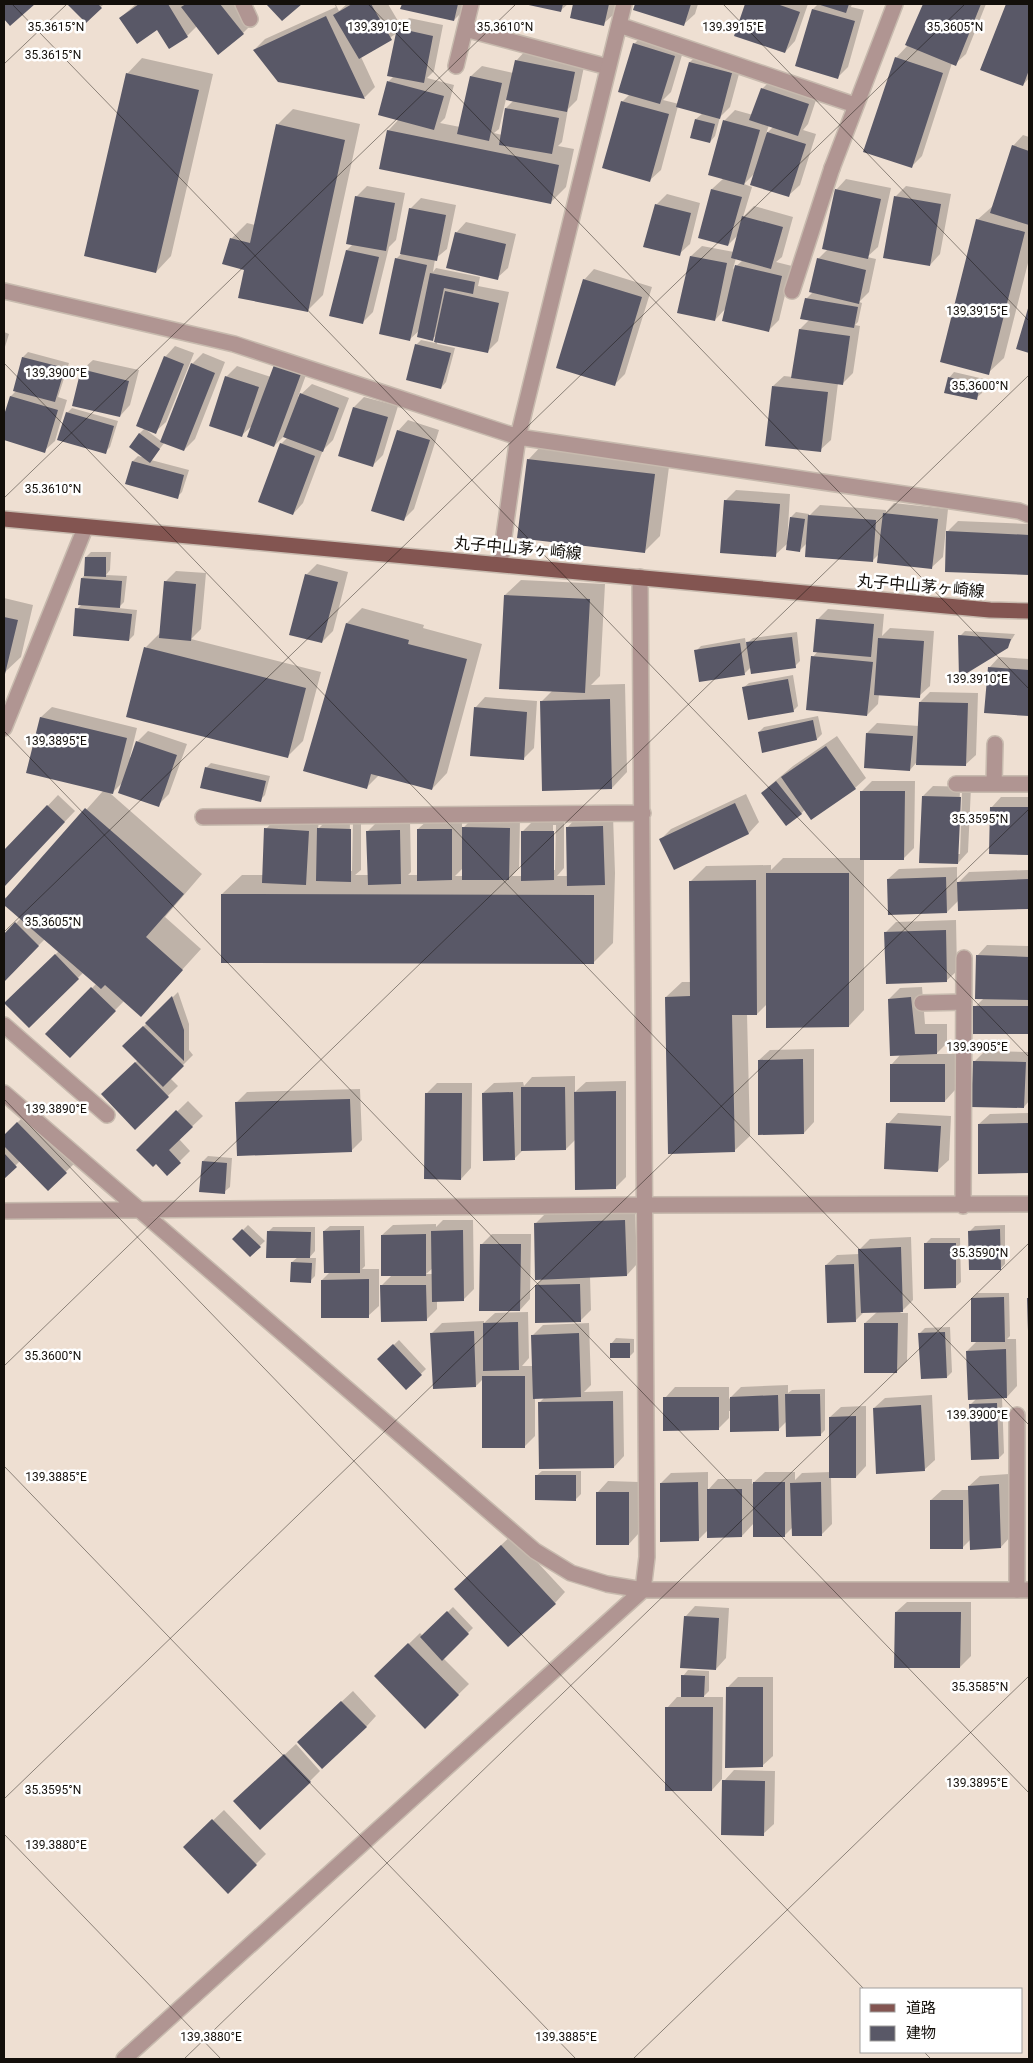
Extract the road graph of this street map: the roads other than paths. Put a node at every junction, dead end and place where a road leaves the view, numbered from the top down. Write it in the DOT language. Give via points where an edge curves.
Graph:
graph roads {
  1 [pos="243,4"];
  2 [pos="470,4"];
  3 [pos="624,4"];
  4 [pos="895,4"];
  5 [pos="250,19"];
  6 [pos="618,25"];
  7 [pos="465,28"];
  8 [pos="456,66"];
  9 [pos="608,67"];
  10 [pos="855,105"];
  11 [pos="4,291"];
  12 [pos="792,291"];
  13 [pos="518,436"];
  14 [pos="1029,515"];
  15 [pos="4,519"];
  16 [pos="85,528"];
  17 [pos="500,564"];
  18 [pos="640,577"];
  19 [pos="1029,611"];
  20 [pos="10,697"];
  21 [pos="4,728"];
  22 [pos="995,744"];
  23 [pos="956,784"];
  24 [pos="994,784"];
  25 [pos="1029,784"];
  26 [pos="643,813"];
  27 [pos="203,817"];
  28 [pos="964,958"];
  29 [pos="964,1002"];
  30 [pos="922,1003"];
  31 [pos="4,1026"];
  32 [pos="4,1093"];
  33 [pos="107,1115"];
  34 [pos="1029,1204"];
  35 [pos="645,1205"];
  36 [pos="964,1206"];
  37 [pos="136,1209"];
  38 [pos="4,1211"];
  39 [pos="1018,1415"];
  40 [pos="643,1585"];
  41 [pos="1021,1586"];
  42 [pos="124,2059"];
  1 -- 5 [label="street"];
  2 -- 7 [label="street"];
  3 -- 6 [label="street"];
  4 -- 10 [label="street"];
  6 -- 9 [label="street"];
  6 -- 10 [label="street"];
  7 -- 8 [label="street"];
  7 -- 9 [label="street"];
  9 -- 13 [label="street"];
  10 -- 12 [label="street"];
  11 -- 13 [label="street" via="234,344"];
  13 -- 14 [label="street"];
  13 -- 17 [label="street"];
  15 -- 16 [label="main road, 丸子中山茅ヶ崎線"];
  16 -- 17 [label="main road, 丸子中山茅ヶ崎線"];
  16 -- 20 [label="street"];
  17 -- 18 [label="main road, 丸子中山茅ヶ崎線"];
  18 -- 19 [label="main road, 丸子中山茅ヶ崎線"];
  18 -- 26 [label="street"];
  20 -- 21 [label="street"];
  22 -- 24 [label="street"];
  23 -- 24 [label="street"];
  24 -- 25 [label="street"];
  26 -- 27 [label="street"];
  26 -- 35 [label="street"];
  28 -- 29 [label="street"];
  29 -- 30 [label="street"];
  29 -- 36 [label="street"];
  31 -- 33 [label="street"];
  32 -- 37 [label="street"];
  34 -- 36 [label="street"];
  35 -- 36 [label="street"];
  35 -- 37 [label="street"];
  35 -- 40 [label="street" via="647,1557"];
  37 -- 38 [label="street"];
  37 -- 40 [label="street" via="536,1551 571,1573 607,1584"];
  39 -- 41 [label="street" via="1017,1558"];
  40 -- 41 [label="street"];
  40 -- 42 [label="street"];
}
